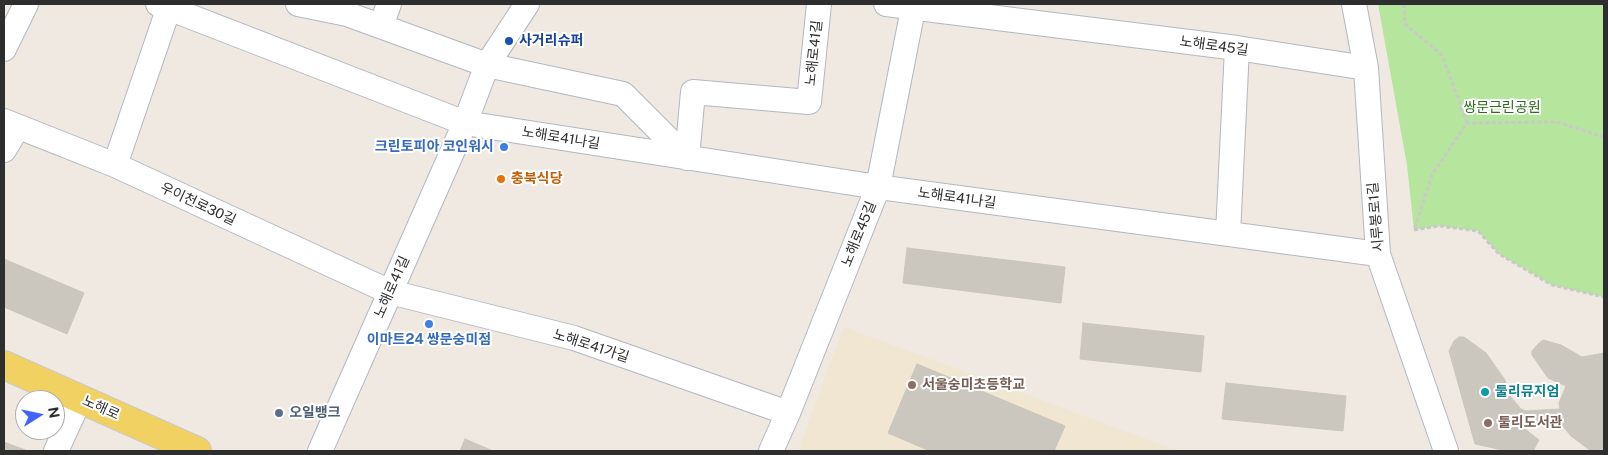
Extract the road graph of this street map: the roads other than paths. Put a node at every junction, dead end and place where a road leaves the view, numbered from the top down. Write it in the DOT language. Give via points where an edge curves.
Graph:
graph roads {
  1 [pos="26,4"];
  2 [pos="298,4"];
  3 [pos="389,4"];
  4 [pos="527,4"];
  5 [pos="819,4"];
  6 [pos="886,4"];
  7 [pos="1354,4"];
  8 [pos="914,5"];
  9 [pos="164,6"];
  10 [pos="381,26"];
  11 [pos="1237,48"];
  12 [pos="4,49"];
  13 [pos="487,65"];
  14 [pos="1366,68"];
  15 [pos="464,123"];
  16 [pos="11,124"];
  17 [pos="4,150"];
  18 [pos="687,158"];
  19 [pos="114,165"];
  20 [pos="878,187"];
  21 [pos="1228,234"];
  22 [pos="1378,254"];
  23 [pos="390,292"];
  24 [pos="4,365"];
  25 [pos="80,399"];
  26 [pos="788,413"];
  27 [pos="56,451"];
  28 [pos="198,451"];
  29 [pos="320,451"];
  30 [pos="771,451"];
  31 [pos="1446,451"];
  1 -- 12 [label="street"];
  2 -- 10 [label="street" via="347,14"];
  3 -- 10 [label="street"];
  4 -- 13 [label="street, 노해로41길"];
  5 -- 18 [label="street, 노해로41길" via="809,102 693,92"];
  6 -- 8 [label="street, 노해로45길"];
  7 -- 14 [label="street, 시루봉로1길"];
  8 -- 11 [label="street, 노해로45길"];
  8 -- 20 [label="street, 노해로45길"];
  9 -- 15 [label="street"];
  9 -- 19 [label="street"];
  10 -- 13 [label="street"];
  11 -- 14 [label="street, 노해로45길"];
  11 -- 21 [label="street"];
  13 -- 15 [label="street, 노해로41길"];
  13 -- 18 [label="street" via="623,94"];
  14 -- 22 [label="street, 시루봉로1길"];
  15 -- 18 [label="street, 노해로41나길"];
  15 -- 23 [label="street, 노해로41길"];
  16 -- 17 [label="street"];
  16 -- 19 [label="street, 우이천로30길"];
  18 -- 20 [label="street, 노해로41나길"];
  19 -- 23 [label="street, 우이천로30길"];
  20 -- 21 [label="street, 노해로41나길"];
  20 -- 26 [label="street, 노해로45길"];
  21 -- 22 [label="street, 노해로41나길"];
  22 -- 31 [label="street, 시루봉로1길"];
  23 -- 26 [label="street, 노해로41가길" via="574,338"];
  23 -- 29 [label="street, 노해로41길"];
  24 -- 25 [label="main road, 노해로"];
  25 -- 27 [label="street"];
  25 -- 28 [label="main road, 노해로"];
  26 -- 30 [label="street, 노해로45길"];
}
